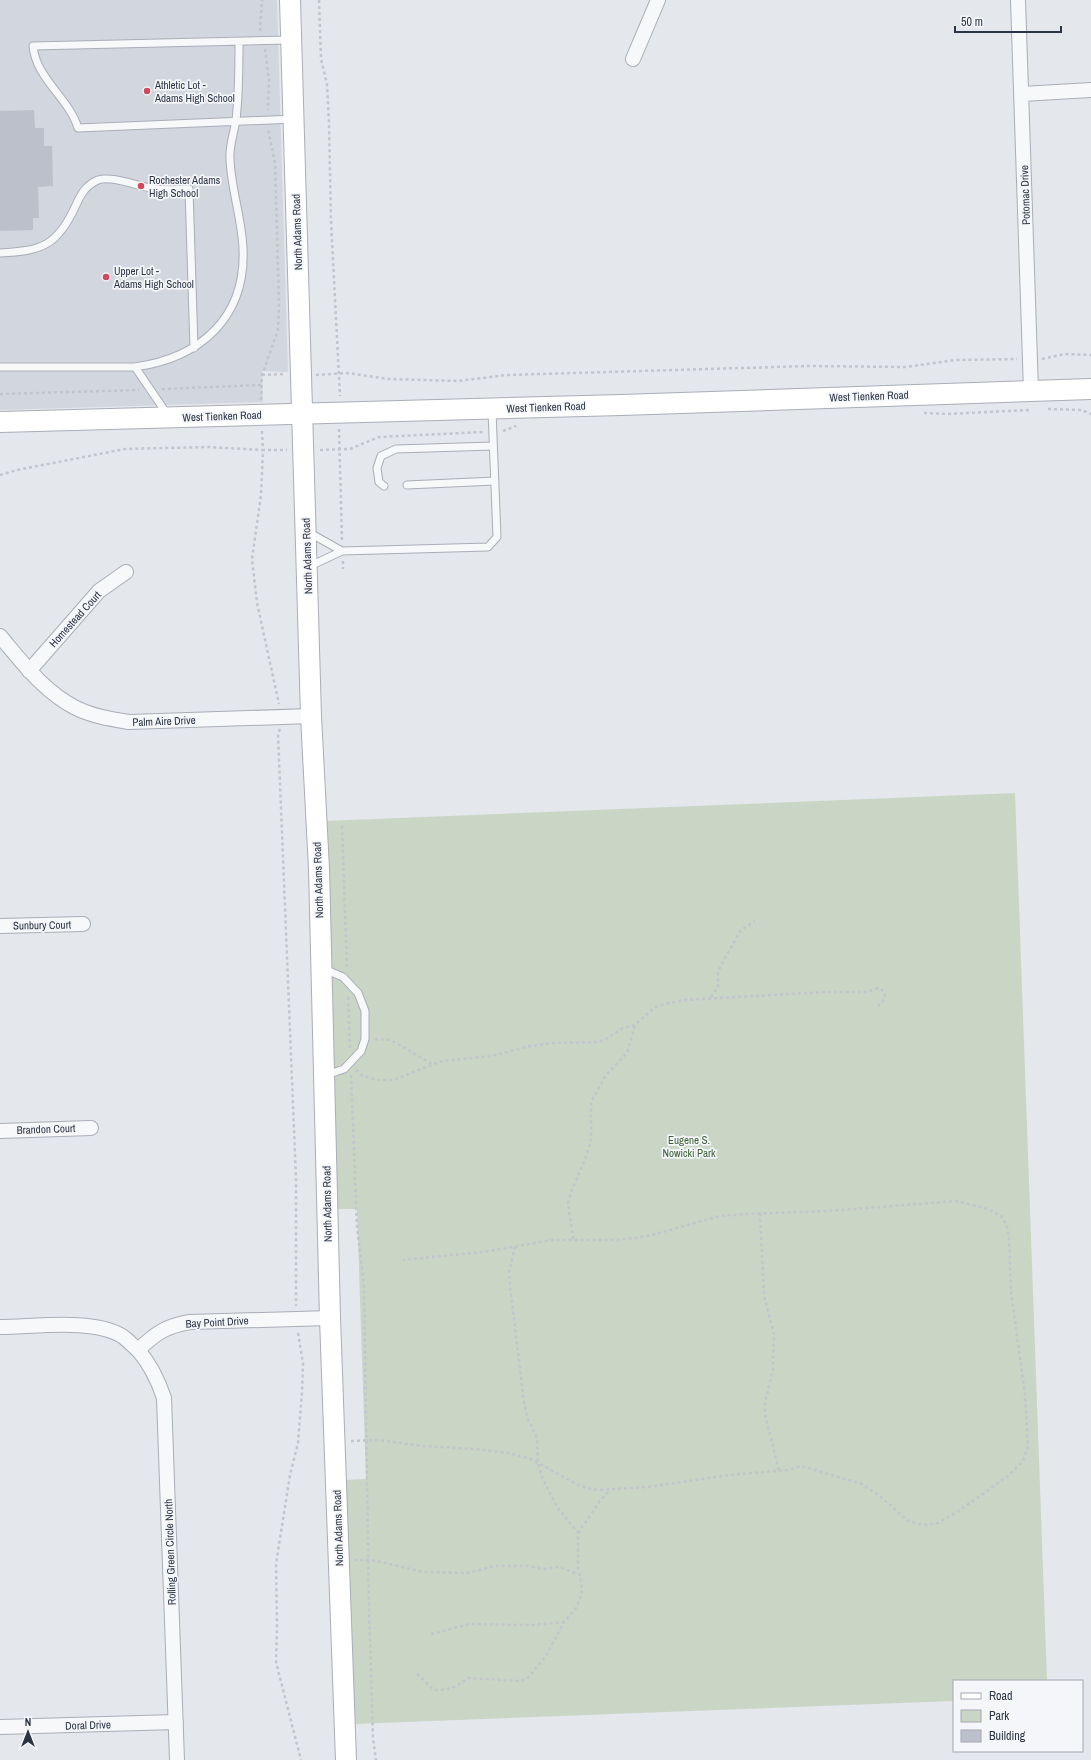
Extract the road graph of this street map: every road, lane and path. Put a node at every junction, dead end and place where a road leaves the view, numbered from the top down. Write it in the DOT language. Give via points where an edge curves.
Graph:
graph roads {
  1 [pos="262,0"];
  2 [pos="290,0"];
  3 [pos="319,0"];
  4 [pos="658,0"];
  5 [pos="1018,0"];
  6 [pos="259,30"];
  7 [pos="291,40"];
  8 [pos="239,42"];
  9 [pos="267,55"];
  10 [pos="633,59"];
  11 [pos="1091,90"];
  12 [pos="1022,94"];
  13 [pos="268,109"];
  14 [pos="293,119"];
  15 [pos="235,122"];
  16 [pos="268,130"];
  17 [pos="0,253"];
  18 [pos="194,348"];
  19 [pos="1091,355"];
  20 [pos="1014,359"];
  21 [pos="1045,359"];
  22 [pos="0,367"];
  23 [pos="135,367"];
  24 [pos="340,373"];
  25 [pos="261,385"];
  26 [pos="340,388"];
  27 [pos="150,389"];
  28 [pos="1091,389"];
  29 [pos="1031,390"];
  30 [pos="0,394"];
  31 [pos="261,394"];
  32 [pos="492,408"];
  33 [pos="302,414"];
  34 [pos="170,418"];
  35 [pos="0,422"];
  36 [pos="262,435"];
  37 [pos="339,435"];
  38 [pos="493,446"];
  39 [pos="263,450"];
  40 [pos="0,475"];
  41 [pos="495,481"];
  42 [pos="407,485"];
  43 [pos="384,486"];
  44 [pos="307,532"];
  45 [pos="342,551"];
  46 [pos="308,567"];
  47 [pos="343,569"];
  48 [pos="126,572"];
  49 [pos="0,636"];
  50 [pos="29,671"];
  51 [pos="312,716"];
  52 [pos="280,717"];
  53 [pos="342,826"];
  54 [pos="754,920"];
  55 [pos="83,924"];
  56 [pos="0,926"];
  57 [pos="321,967"];
  58 [pos="347,982"];
  59 [pos="711,997"];
  60 [pos="878,1006"];
  61 [pos="635,1025"];
  62 [pos="365,1039"];
  63 [pos="350,1063"];
  64 [pos="432,1064"];
  65 [pos="324,1076"];
  66 [pos="91,1128"];
  67 [pos="0,1131"];
  68 [pos="760,1213"];
  69 [pos="573,1239"];
  70 [pos="515,1246"];
  71 [pos="403,1260"];
  72 [pos="330,1318"];
  73 [pos="296,1319"];
  74 [pos="0,1327"];
  75 [pos="138,1350"];
  76 [pos="367,1440"];
  77 [pos="335,1441"];
  78 [pos="538,1463"];
  79 [pos="779,1471"];
  80 [pos="610,1490"];
  81 [pos="578,1533"];
  82 [pos="368,1560"];
  83 [pos="339,1561"];
  84 [pos="578,1574"];
  85 [pos="564,1622"];
  86 [pos="431,1634"];
  87 [pos="417,1674"];
  88 [pos="176,1722"];
  89 [pos="0,1727"];
  90 [pos="177,1760"];
  91 [pos="301,1760"];
  92 [pos="346,1760"];
  93 [pos="376,1760"];
  1 -- 6 [label="path"];
  2 -- 7 [label="street, North Adams Road"];
  3 -- 24 [label="path" via="321,59 327,84 336,331"];
  4 -- 10 [label="street"];
  5 -- 12 [label="street, Potomac Drive"];
  7 -- 8 [label="lane"];
  7 -- 14 [label="street, North Adams Road"];
  8 -- 15 [label="lane" via="240,83"];
  8 -- 15 [label="lane" via="33,46 43,75 74,117 78,128"];
  9 -- 13 [label="path"];
  11 -- 12 [label="street"];
  12 -- 29 [label="street, Potomac Drive"];
  14 -- 15 [label="lane"];
  14 -- 33 [label="street, North Adams Road"];
  15 -- 18 [label="lane" via="230,157 243,249 241,280 222,322"];
  16 -- 25 [label="path" via="275,163 279,319"];
  17 -- 18 [label="lane" via="24,252 47,244 65,228 85,189 100,180 122,181 159,190 189,189"];
  18 -- 23 [label="lane" via="167,361"];
  19 -- 21 [label="path" via="1065,354"];
  20 -- 24 [label="path" via="955,360 906,367 808,366 519,374 458,381 402,380"];
  22 -- 23 [label="lane"];
  23 -- 27 [label="lane"];
  24 -- 26 [label="path"];
  25 -- 27 [label="path"];
  25 -- 31 [label="path"];
  27 -- 30 [label="path"];
  27 -- 34 [label="lane"];
  28 -- 29 [label="street, West Tienken Road"];
  29 -- 32 [label="street, West Tienken Road"];
  32 -- 33 [label="street, West Tienken Road"];
  32 -- 38 [label="lane"];
  33 -- 34 [label="street, West Tienken Road"];
  33 -- 44 [label="street, North Adams Road"];
  34 -- 35 [label="street, West Tienken Road"];
  36 -- 39 [label="path"];
  37 -- 45 [label="path"];
  38 -- 41 [label="lane"];
  38 -- 43 [label="lane" via="396,449 381,456 377,468 379,482"];
  39 -- 40 [label="path" via="209,447 125,449"];
  39 -- 52 [label="path" via="261,495 252,559 257,603 278,693"];
  41 -- 42 [label="lane"];
  41 -- 45 [label="lane" via="497,536 488,547"];
  44 -- 45 [label="lane"];
  44 -- 46 [label="street, North Adams Road"];
  45 -- 46 [label="lane"];
  45 -- 47 [label="path"];
  46 -- 51 [label="street, North Adams Road"];
  48 -- 50 [label="street, Homestead Court" via="99,591"];
  49 -- 50 [label="street, Palm Aire Drive"];
  50 -- 52 [label="street, Palm Aire Drive" via="56,696 76,708 101,717 129,722"];
  51 -- 52 [label="street, Palm Aire Drive"];
  51 -- 57 [label="street, North Adams Road"];
  52 -- 73 [label="path" via="278,734 296,1179"];
  53 -- 58 [label="path"];
  54 -- 59 [label="path" via="741,930 721,965 718,972 718,987"];
  55 -- 56 [label="street, Sunbury Court"];
  57 -- 58 [label="lane" via="343,977"];
  57 -- 65 [label="street, North Adams Road"];
  58 -- 62 [label="lane" via="358,993 365,1011"];
  58 -- 63 [label="path"];
  59 -- 60 [label="path" via="867,992 878,988 885,995"];
  59 -- 61 [label="path" via="664,1004 654,1008"];
  61 -- 64 [label="path" via="623,1028 598,1042 552,1043 492,1056"];
  61 -- 69 [label="path" via="627,1053 606,1075 591,1102 591,1140 568,1203"];
  62 -- 63 [label="lane" via="362,1051"];
  62 -- 64 [label="path" via="391,1040"];
  63 -- 64 [label="path" via="361,1075 377,1080 393,1080"];
  63 -- 65 [label="lane" via="344,1069"];
  63 -- 76 [label="path" via="357,1226 364,1287"];
  65 -- 72 [label="street, North Adams Road"];
  66 -- 67 [label="street, Brandon Court"];
  68 -- 69 [label="path" via="719,1216 640,1237 612,1240"];
  68 -- 79 [label="path" via="764,1295 774,1334 773,1369 765,1414"];
  68 -- 79 [label="path" via="827,1211 957,1201 988,1208 1001,1216 1009,1235 1012,1306 1028,1423 1028,1446 1024,1461 981,1496 938,1523 928,1525 907,1520 862,1484 801,1466"];
  69 -- 70 [label="path"];
  70 -- 71 [label="path"];
  70 -- 78 [label="path" via="509,1272 510,1286 524,1402 527,1417 537,1438"];
  72 -- 73 [label="street, Bay Point Drive"];
  72 -- 77 [label="street, North Adams Road"];
  73 -- 75 [label="street, Bay Point Drive" via="190,1322 173,1325 156,1333"];
  73 -- 91 [label="path" via="303,1363 302,1392 298,1443 290,1475 287,1507 276,1564 276,1662"];
  74 -- 75 [label="street" via="98,1327 121,1336"];
  75 -- 88 [label="street, Rolling Green Circle North" via="148,1361 164,1398"];
  76 -- 77 [label="path"];
  76 -- 78 [label="path" via="508,1453"];
  76 -- 82 [label="path"];
  77 -- 83 [label="street, North Adams Road"];
  78 -- 80 [label="path" via="580,1486"];
  78 -- 81 [label="path" via="549,1493"];
  79 -- 80 [label="path"];
  80 -- 81 [label="path"];
  81 -- 84 [label="path"];
  82 -- 83 [label="path"];
  82 -- 84 [label="path" via="424,1572 467,1573 495,1566 528,1566 545,1569 558,1567"];
  82 -- 93 [label="path"];
  83 -- 92 [label="street, North Adams Road"];
  84 -- 85 [label="path" via="582,1588 580,1596 576,1608"];
  85 -- 86 [label="path" via="531,1625 470,1624"];
  85 -- 87 [label="path" via="546,1656 527,1679 518,1682 468,1678 448,1690 434,1690"];
  88 -- 89 [label="street, Doral Drive"];
  88 -- 90 [label="street, Rolling Green Circle North"];
}
